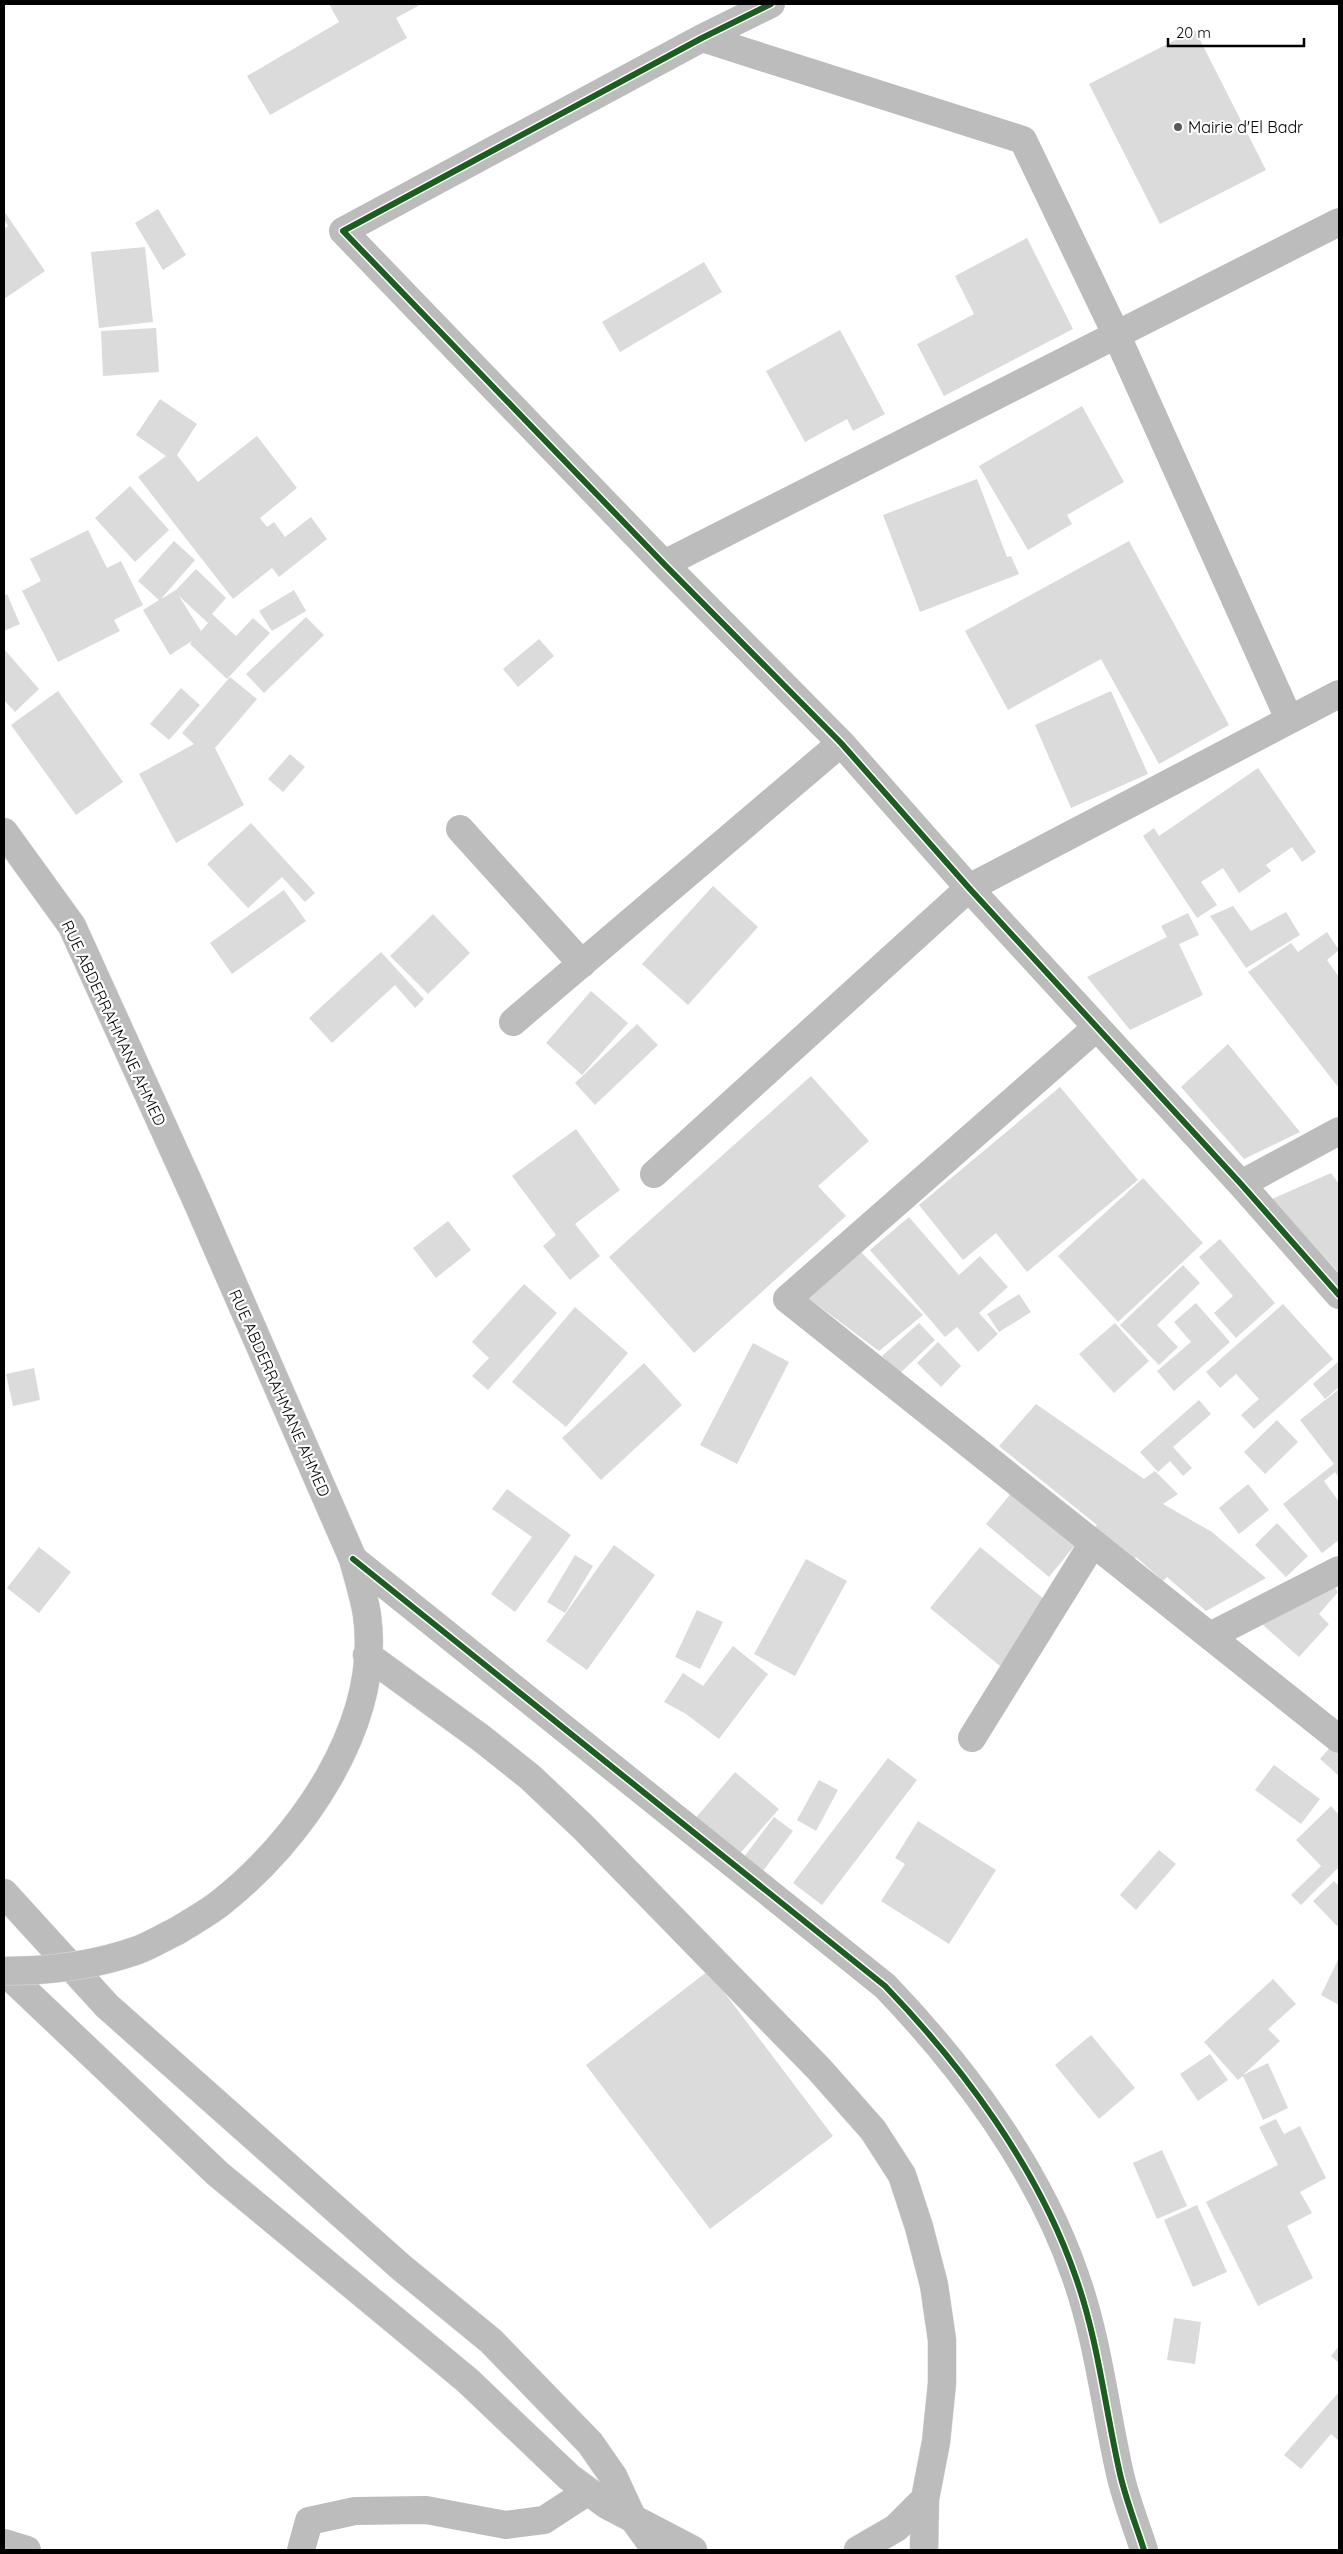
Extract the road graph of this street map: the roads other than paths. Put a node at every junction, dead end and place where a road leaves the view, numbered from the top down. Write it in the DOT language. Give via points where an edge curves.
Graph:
graph roads {
  1 [pos="771,4"];
  2 [pos="702,38"];
  3 [pos="1339,222"];
  4 [pos="1117,336"];
  5 [pos="664,564"];
  6 [pos="1339,694"];
  7 [pos="1289,719"];
  8 [pos="841,743"];
  9 [pos="460,829"];
  10 [pos="4,832"];
  11 [pos="969,888"];
  12 [pos="582,964"];
  13 [pos="513,1022"];
  14 [pos="1096,1028"];
  15 [pos="1339,1131"];
  16 [pos="654,1174"];
  17 [pos="1241,1184"];
  18 [pos="1339,1295"];
  19 [pos="1093,1543"];
  20 [pos="353,1559"];
  21 [pos="1339,1570"];
  22 [pos="1210,1636"];
  23 [pos="367,1655"];
  24 [pos="972,1738"];
  25 [pos="1339,1739"];
  26 [pos="4,1893"];
  27 [pos="4,1971"];
  28 [pos="587,2492"];
  29 [pos="925,2499"];
  30 [pos="632,2517"];
  31 [pos="4,2543"];
  32 [pos="27,2550"];
  33 [pos="301,2550"];
  34 [pos="656,2550"];
  35 [pos="694,2550"];
  36 [pos="858,2550"];
  37 [pos="924,2550"];
  38 [pos="1144,2550"];
  1 -- 2 [label="street"];
  2 -- 4 [label="street" via="1023,140"];
  2 -- 5 [label="street" via="344,231"];
  3 -- 4 [label="street"];
  4 -- 5 [label="street"];
  4 -- 7 [label="street"];
  5 -- 8 [label="street"];
  6 -- 7 [label="street"];
  7 -- 11 [label="street"];
  8 -- 11 [label="street"];
  8 -- 12 [label="street"];
  9 -- 12 [label="street"];
  10 -- 20 [label="street, RUE ABDERRAHMANE AHMED" via="72,926"];
  11 -- 14 [label="street"];
  11 -- 16 [label="street"];
  12 -- 13 [label="street"];
  14 -- 17 [label="street"];
  14 -- 19 [label="street" via="787,1300"];
  15 -- 17 [label="street"];
  17 -- 18 [label="street"];
  19 -- 22 [label="street"];
  19 -- 24 [label="street"];
  20 -- 23 [label="street, RUE ABDERRAHMANE AHMED" via="367,1616"];
  20 -- 38 [label="street" via="886,1986 927,2030 1020,2158 1075,2275 1121,2476"];
  21 -- 22 [label="street"];
  22 -- 25 [label="street"];
  23 -- 27 [label="street, RUE ABDERRAHMANE AHMED, bridge" via="361,1703 346,1746 320,1792 258,1869 218,1905 177,1931 138,1950 39,1971"];
  23 -- 29 [label="street" via="530,1777 819,2069 873,2130 902,2175 934,2285 942,2340 942,2384 936,2442"];
  26 -- 30 [label="street" via="106,2006 394,2261 491,2341 590,2444 613,2476"];
  27 -- 28 [label="street" via="218,2174 467,2380"];
  28 -- 30 [label="street"];
  28 -- 33 [label="street" via="544,2520 506,2525 426,2510 355,2512 309,2521"];
  29 -- 36 [label="street" via="896,2528"];
  29 -- 37 [label="street"];
  30 -- 34 [label="street"];
  30 -- 35 [label="street"];
  31 -- 32 [label="street"];
}
